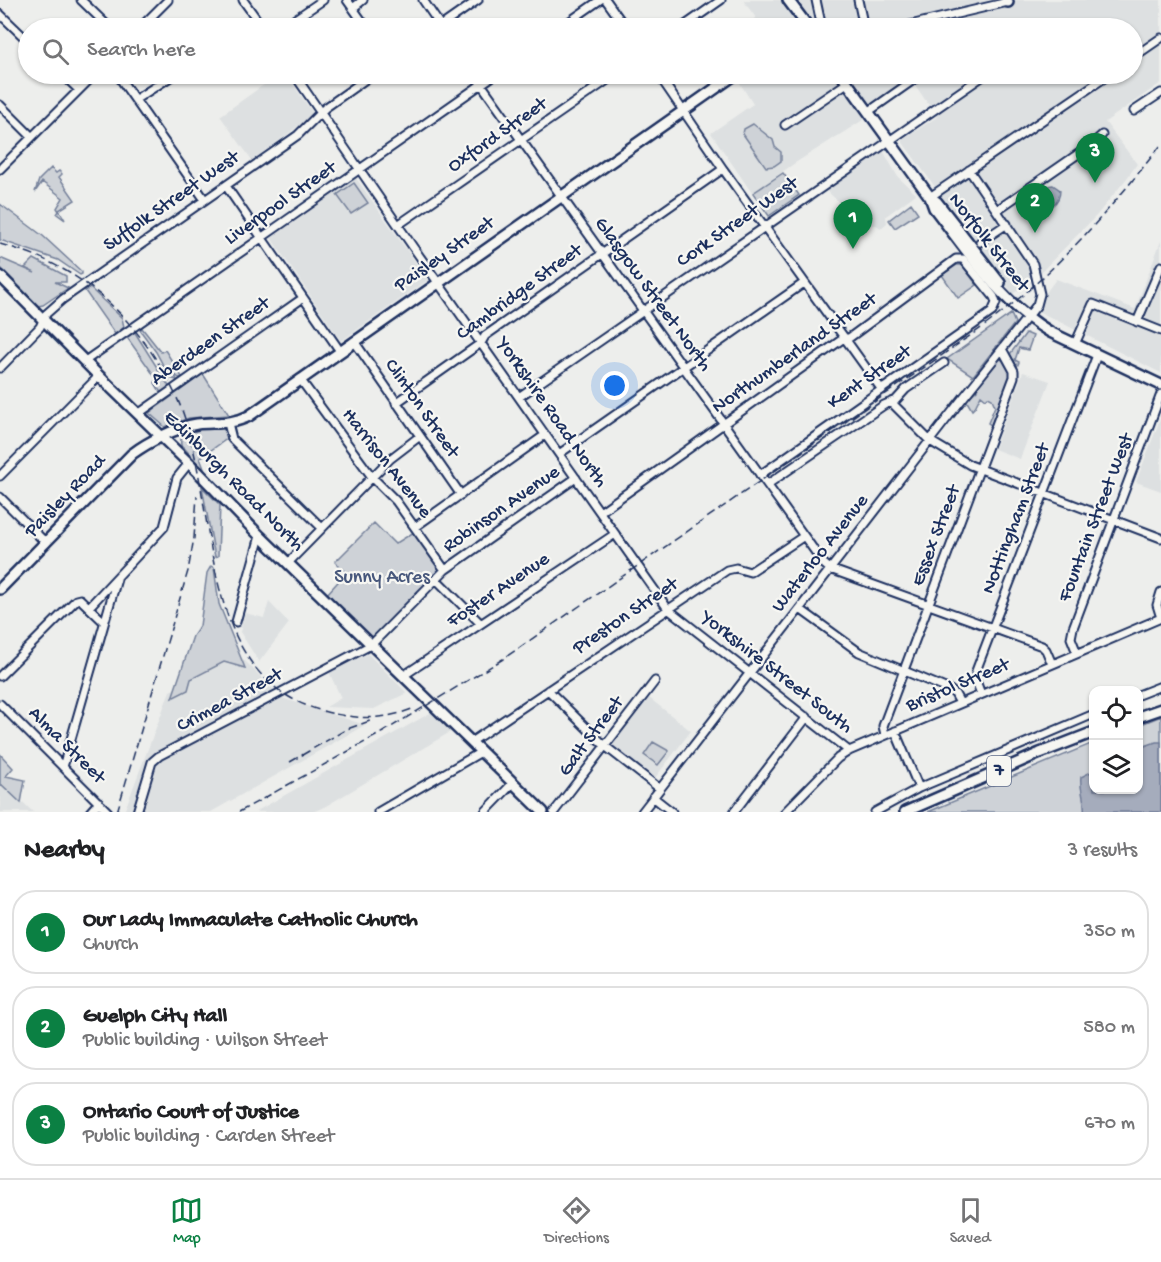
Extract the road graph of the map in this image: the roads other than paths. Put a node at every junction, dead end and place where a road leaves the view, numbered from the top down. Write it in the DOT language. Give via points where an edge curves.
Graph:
graph roads {
  1 [pos="81,0"];
  2 [pos="167,0"];
  3 [pos="243,0"];
  4 [pos="323,0"];
  5 [pos="347,0"];
  6 [pos="363,0"];
  7 [pos="423,0"];
  8 [pos="478,0"];
  9 [pos="600,0"];
  10 [pos="606,0"];
  11 [pos="721,0"];
  12 [pos="788,0"];
  13 [pos="816,0"];
  14 [pos="858,0"];
  15 [pos="1007,1"];
  16 [pos="352,8"];
  17 [pos="0,14"];
  18 [pos="100,18"];
  19 [pos="150,18"];
  20 [pos="256,18"];
  21 [pos="297,18"];
  22 [pos="360,18"];
  23 [pos="434,18"];
  24 [pos="454,18"];
  25 [pos="574,18"];
  26 [pos="619,18"];
  27 [pos="695,18"];
  28 [pos="802,18"];
  29 [pos="820,18"];
  30 [pos="862,18"];
  31 [pos="938,18"];
  32 [pos="18,31"];
  33 [pos="1161,38"];
  34 [pos="1143,50"];
  35 [pos="73,84"];
  36 [pos="85,84"];
  37 [pos="125,84"];
  38 [pos="159,84"];
  39 [pos="301,84"];
  40 [pos="360,84"];
  41 [pos="482,84"];
  42 [pos="602,84"];
  43 [pos="665,84"];
  44 [pos="722,84"];
  45 [pos="846,84"];
  46 [pos="848,84"];
  47 [pos="908,84"];
  48 [pos="971,84"];
  49 [pos="1095,84"];
  50 [pos="79,90"];
  51 [pos="1161,93"];
  52 [pos="136,99"];
  53 [pos="0,105"];
  54 [pos="684,111"];
  55 [pos="1134,111"];
  56 [pos="868,112"];
  57 [pos="321,113"];
  58 [pos="785,125"];
  59 [pos="1102,135"];
  60 [pos="33,137"];
  61 [pos="888,139"];
  62 [pos="521,140"];
  63 [pos="723,169"];
  64 [pos="0,170"];
  65 [pos="360,170"];
  66 [pos="969,170"];
  67 [pos="226,186"];
  68 [pos="561,197"];
  69 [pos="930,197"];
  70 [pos="205,200"];
  71 [pos="997,210"];
  72 [pos="398,225"];
  73 [pos="764,225"];
  74 [pos="1008,227"];
  75 [pos="261,238"];
  76 [pos="980,242"];
  77 [pos="603,254"];
  78 [pos="1161,266"];
  79 [pos="0,276"];
  80 [pos="438,282"];
  81 [pos="804,283"];
  82 [pos="303,298"];
  83 [pos="996,306"];
  84 [pos="642,310"];
  85 [pos="1028,317"];
  86 [pos="44,320"];
  87 [pos="1137,322"];
  88 [pos="1161,331"];
  89 [pos="844,338"];
  90 [pos="354,341"];
  91 [pos="481,343"];
  92 [pos="1075,344"];
  93 [pos="1002,349"];
  94 [pos="340,351"];
  95 [pos="1096,355"];
  96 [pos="85,362"];
  97 [pos="944,363"];
  98 [pos="684,367"];
  99 [pos="0,368"];
  100 [pos="99,376"];
  101 [pos="300,379"];
  102 [pos="1161,385"];
  103 [pos="882,390"];
  104 [pos="1161,394"];
  105 [pos="519,397"];
  106 [pos="891,402"];
  107 [pos="396,403"];
  108 [pos="138,414"];
  109 [pos="228,423"];
  110 [pos="724,424"];
  111 [pos="545,435"];
  112 [pos="420,436"];
  113 [pos="163,437"];
  114 [pos="930,441"];
  115 [pos="559,454"];
  116 [pos="189,463"];
  117 [pos="980,470"];
  118 [pos="760,475"];
  119 [pos="0,476"];
  120 [pos="372,477"];
  121 [pos="576,478"];
  122 [pos="768,484"];
  123 [pos="1044,494"];
  124 [pos="461,495"];
  125 [pos="0,497"];
  126 [pos="600,512"];
  127 [pos="1114,521"];
  128 [pos="415,527"];
  129 [pos="322,528"];
  130 [pos="615,534"];
  131 [pos="260,536"];
  132 [pos="804,536"];
  133 [pos="1161,538"];
  134 [pos="46,543"];
  135 [pos="288,562"];
  136 [pos="637,566"];
  137 [pos="830,569"];
  138 [pos="445,570"];
  139 [pos="117,579"];
  140 [pos="437,580"];
  141 [pos="0,589"];
  142 [pos="1161,592"];
  143 [pos="929,604"];
  144 [pos="89,607"];
  145 [pos="669,609"];
  146 [pos="800,609"];
  147 [pos="1161,618"];
  148 [pos="104,622"];
  149 [pos="236,622"];
  150 [pos="480,623"];
  151 [pos="993,628"];
  152 [pos="371,645"];
  153 [pos="1077,653"];
  154 [pos="1052,664"];
  155 [pos="904,671"];
  156 [pos="750,672"];
  157 [pos="0,676"];
  158 [pos="403,676"];
  159 [pos="655,681"];
  160 [pos="1161,686"];
  161 [pos="548,690"];
  162 [pos="1143,693"];
  163 [pos="981,694"];
  164 [pos="960,703"];
  165 [pos="0,704"];
  166 [pos="1161,709"];
  167 [pos="1143,715"];
  168 [pos="1089,716"];
  169 [pos="807,717"];
  170 [pos="895,731"];
  171 [pos="1089,734"];
  172 [pos="885,735"];
  173 [pos="471,742"];
  174 [pos="605,746"];
  175 [pos="849,751"];
  176 [pos="481,752"];
  177 [pos="63,767"];
  178 [pos="513,783"];
  179 [pos="659,788"];
  180 [pos="920,788"];
  181 [pos="653,797"];
  182 [pos="99,802"];
  183 [pos="90,812"];
  184 [pos="108,812"];
  185 [pos="137,812"];
  186 [pos="378,812"];
  187 [pos="485,812"];
  188 [pos="543,812"];
  189 [pos="554,812"];
  190 [pos="642,812"];
  191 [pos="672,812"];
  192 [pos="734,812"];
  193 [pos="785,812"];
  194 [pos="875,812"];
  195 [pos="905,812"];
  1 -- 18 [label="street"];
  2 -- 19 [label="street"];
  3 -- 20 [label="street"];
  4 -- 21 [label="street"];
  5 -- 16 [label="street"];
  6 -- 16 [label="street"];
  7 -- 23 [label="street"];
  8 -- 24 [label="street"];
  9 -- 25 [label="street"];
  10 -- 26 [label="street"];
  11 -- 27 [label="street"];
  12 -- 28 [label="main road"];
  13 -- 29 [label="street"];
  14 -- 30 [label="street"];
  15 -- 31 [label="street"];
  16 -- 22 [label="street"];
  17 -- 32 [label="street"];
  33 -- 34 [label="street"];
  35 -- 50 [label="street"];
  36 -- 50 [label="street"];
  37 -- 52 [label="street"];
  38 -- 52 [label="street"];
  39 -- 57 [label="street, Yorkshire Road North"];
  40 -- 57 [label="street, Suffolk Street West"];
  41 -- 62 [label="street, Glasgow Street North"];
  41 -- 65 [label="street, Liverpool Street"];
  42 -- 62 [label="street, Oxford Street"];
  43 -- 54 [label="street"];
  44 -- 54 [label="main road, Paisley Street"];
  45 -- 58 [label="street"];
  46 -- 56 [label="main road, Norfolk Street"];
  47 -- 56 [label="street"];
  48 -- 61 [label="street, Cork Street West"];
  49 -- 66 [label="street"];
  50 -- 60 [label="street"];
  51 -- 55 [label="street"];
  52 -- 70 [label="street"];
  53 -- 60 [label="street"];
  54 -- 63 [label="street"];
  54 -- 68 [label="main road, Paisley Street"];
  56 -- 61 [label="main road, Norfolk Street"];
  57 -- 65 [label="street, Yorkshire Road North"];
  57 -- 67 [label="street, Suffolk Street West" via="298,135"];
  59 -- 71 [label="street"];
  60 -- 64 [label="street"];
  61 -- 69 [label="main road, Norfolk Street"];
  61 -- 73 [label="street, Cork Street West"];
  62 -- 68 [label="street, Glasgow Street North"];
  62 -- 72 [label="street, Oxford Street"];
  63 -- 73 [label="street"];
  63 -- 77 [label="street, Cambridge Street"];
  65 -- 72 [label="street, Yorkshire Road North"];
  65 -- 75 [label="street, Liverpool Street"];
  66 -- 69 [label="street"];
  66 -- 71 [label="street, Waterloo Avenue"];
  67 -- 70 [label="street, Suffolk Street West"];
  67 -- 75 [label="street"];
  68 -- 77 [label="street, Glasgow Street North"];
  68 -- 80 [label="main road, Paisley Street"];
  69 -- 85 [label="main road, Norfolk Street"];
  70 -- 86 [label="street, Suffolk Street West" via="63,299"];
  71 -- 74 [label="street, Waterloo Avenue"];
  72 -- 80 [label="street, Yorkshire Road North"];
  73 -- 81 [label="street"];
  73 -- 84 [label="street, Cork Street West"];
  74 -- 76 [label="street"];
  74 -- 85 [label="street, Waterloo Avenue" via="1036,272 1040,299"];
  75 -- 82 [label="street"];
  75 -- 96 [label="street, Liverpool Street"];
  77 -- 84 [label="street, Glasgow Street North"];
  77 -- 91 [label="street, Cambridge Street" via="485,336"];
  78 -- 87 [label="street"];
  79 -- 86 [label="main road, Edinburgh Road North"];
  80 -- 90 [label="main road, Paisley Street"];
  80 -- 91 [label="street, Yorkshire Road North"];
  81 -- 89 [label="street"];
  81 -- 98 [label="street"];
  82 -- 94 [label="street"];
  82 -- 108 [label="street, Aberdeen Street"];
  83 -- 89 [label="street, Northumberland Street" via="990,291 963,259 956,259"];
  83 -- 103 [label="street, Kent Street" via="993,312"];
  84 -- 98 [label="street, Glasgow Street North"];
  84 -- 105 [label="street, Cork Street West"];
  85 -- 92 [label="main road, Norfolk Street"];
  85 -- 93 [label="street, Waterloo Avenue"];
  86 -- 96 [label="main road, Edinburgh Road North"];
  86 -- 99 [label="street, Suffolk Street West"];
  87 -- 88 [label="street"];
  87 -- 92 [label="street" via="1093,304"];
  89 -- 103 [label="street"];
  89 -- 110 [label="street, Northumberland Street"];
  90 -- 94 [label="main road, Paisley Street"];
  90 -- 107 [label="street, Clinton Street"];
  91 -- 105 [label="street, Yorkshire Road North"];
  91 -- 107 [label="street, Cambridge Street"];
  92 -- 95 [label="main road, Norfolk Street"];
  93 -- 114 [label="street, Waterloo Avenue"];
  93 -- 117 [label="street, Essex Street" via="1014,377"];
  94 -- 101 [label="main road, Paisley Street"];
  95 -- 102 [label="main road, Norfolk Street"];
  95 -- 123 [label="street, Nottingham Street"];
  96 -- 100 [label="main road, Edinburgh Road North"];
  97 -- 106 [label="street, Kent Street"];
  98 -- 110 [label="street, Glasgow Street North"];
  98 -- 115 [label="street"];
  100 -- 108 [label="main road, Edinburgh Road North"];
  100 -- 119 [label="street"];
  101 -- 109 [label="main road, Paisley Street" via="248,416"];
  101 -- 120 [label="street, Harrison Avenue"];
  103 -- 118 [label="street, Kent Street"];
  104 -- 127 [label="street, Fountain Street West"];
  105 -- 111 [label="street, Yorkshire Road North"];
  106 -- 114 [label="street"];
  106 -- 122 [label="street, Kent Street"];
  107 -- 112 [label="street, Clinton Street"];
  108 -- 113 [label="main road, Edinburgh Road North"];
  109 -- 113 [label="main road, Paisley Street" via="192,425"];
  109 -- 129 [label="street" via="232,439"];
  110 -- 118 [label="street, Glasgow Street North"];
  110 -- 126 [label="street, Northumberland Street"];
  111 -- 115 [label="street, Yorkshire Road North"];
  111 -- 124 [label="street"];
  112 -- 120 [label="street"];
  112 -- 124 [label="street, Clinton Street"];
  113 -- 116 [label="main road, Edinburgh Road North"];
  113 -- 134 [label="main road, Paisley Road" via="132,454"];
  114 -- 117 [label="street"];
  114 -- 137 [label="street, Waterloo Avenue"];
  115 -- 121 [label="street, Yorkshire Road North"];
  116 -- 131 [label="main road, Edinburgh Road North"];
  116 -- 139 [label="street" via="177,478 164,527"];
  117 -- 123 [label="street"];
  117 -- 143 [label="street, Essex Street"];
  118 -- 122 [label="street, Glasgow Street North"];
  120 -- 128 [label="street, Harrison Avenue"];
  120 -- 129 [label="street"];
  121 -- 126 [label="street, Yorkshire Road North"];
  121 -- 138 [label="street, Robinson Avenue"];
  122 -- 132 [label="street, Glasgow Street North"];
  123 -- 127 [label="street"];
  123 -- 151 [label="street, Nottingham Street"];
  124 -- 128 [label="street"];
  125 -- 134 [label="street"];
  126 -- 130 [label="street, Yorkshire Road North"];
  127 -- 133 [label="street"];
  127 -- 153 [label="street, Fountain Street West" via="1072,632"];
  128 -- 138 [label="street, Harrison Avenue"];
  129 -- 135 [label="street"];
  130 -- 136 [label="street, Yorkshire Road North"];
  130 -- 150 [label="street, Foster Avenue"];
  131 -- 135 [label="main road, Edinburgh Road North"];
  131 -- 149 [label="street"];
  132 -- 137 [label="street, Glasgow Street North"];
  132 -- 145 [label="street, Preston Street" via="754,571 727,570"];
  134 -- 141 [label="main road, Paisley Road"];
  135 -- 152 [label="main road, Edinburgh Road North"];
  136 -- 145 [label="street, Yorkshire Street South"];
  137 -- 143 [label="street"];
  137 -- 146 [label="street, Waterloo Avenue"];
  138 -- 140 [label="street, Robinson Avenue"];
  139 -- 144 [label="street"];
  139 -- 148 [label="street"];
  140 -- 150 [label="street"];
  140 -- 152 [label="street, Robinson Avenue"];
  142 -- 147 [label="street" via="1157,605"];
  143 -- 151 [label="street"];
  143 -- 155 [label="street, Essex Street"];
  144 -- 148 [label="street"];
  144 -- 157 [label="street" via="80,600 74,601"];
  145 -- 156 [label="street, Yorkshire Street South"];
  145 -- 161 [label="street, Preston Street"];
  146 -- 155 [label="street" via="859,652"];
  146 -- 156 [label="street, Waterloo Avenue"];
  147 -- 153 [label="street, Bristol Street"];
  148 -- 177 [label="street"];
  150 -- 158 [label="street, Foster Avenue"];
  151 -- 154 [label="street" via="1042,646"];
  151 -- 163 [label="street, Nottingham Street" via="976,675"];
  152 -- 158 [label="main road, Edinburgh Road North"];
  152 -- 185 [label="street, Crimea Street" via="159,756 152,762"];
  153 -- 154 [label="street, Bristol Street"];
  154 -- 163 [label="street, Bristol Street"];
  155 -- 164 [label="street" via="950,690"];
  155 -- 172 [label="street, Essex Street" via="883,726"];
  156 -- 169 [label="street, Yorkshire Street South"];
  156 -- 179 [label="street, Waterloo Avenue"];
  158 -- 173 [label="main road, Edinburgh Road North"];
  159 -- 174 [label="street, Galt Street"];
  160 -- 162 [label="street"];
  161 -- 173 [label="street, Preston Street"];
  161 -- 174 [label="street"];
  163 -- 164 [label="street, Bristol Street"];
  164 -- 170 [label="street, Bristol Street"];
  165 -- 177 [label="street, Alma Street"];
  166 -- 167 [label="main road"];
  168 -- 180 [label="street"];
  169 -- 175 [label="street, Yorkshire Street South"];
  169 -- 192 [label="street"];
  170 -- 172 [label="street, Bristol Street"];
  170 -- 180 [label="street"];
  171 -- 195 [label="main road, 7"];
  172 -- 175 [label="street, Bristol Street"];
  173 -- 176 [label="main road, Edinburgh Road North"];
  174 -- 179 [label="street"];
  174 -- 189 [label="street, Galt Street"];
  175 -- 193 [label="street, Bristol Street"];
  176 -- 178 [label="main road, Edinburgh Road North"];
  176 -- 186 [label="street"];
  177 -- 182 [label="street, Alma Street"];
  178 -- 187 [label="street"];
  178 -- 188 [label="main road, Edinburgh Road North"];
  179 -- 181 [label="street, Waterloo Avenue"];
  180 -- 194 [label="street"];
  181 -- 190 [label="street, Waterloo Avenue"];
  181 -- 191 [label="street"];
  182 -- 183 [label="street"];
  182 -- 184 [label="street, Alma Street"];
}
